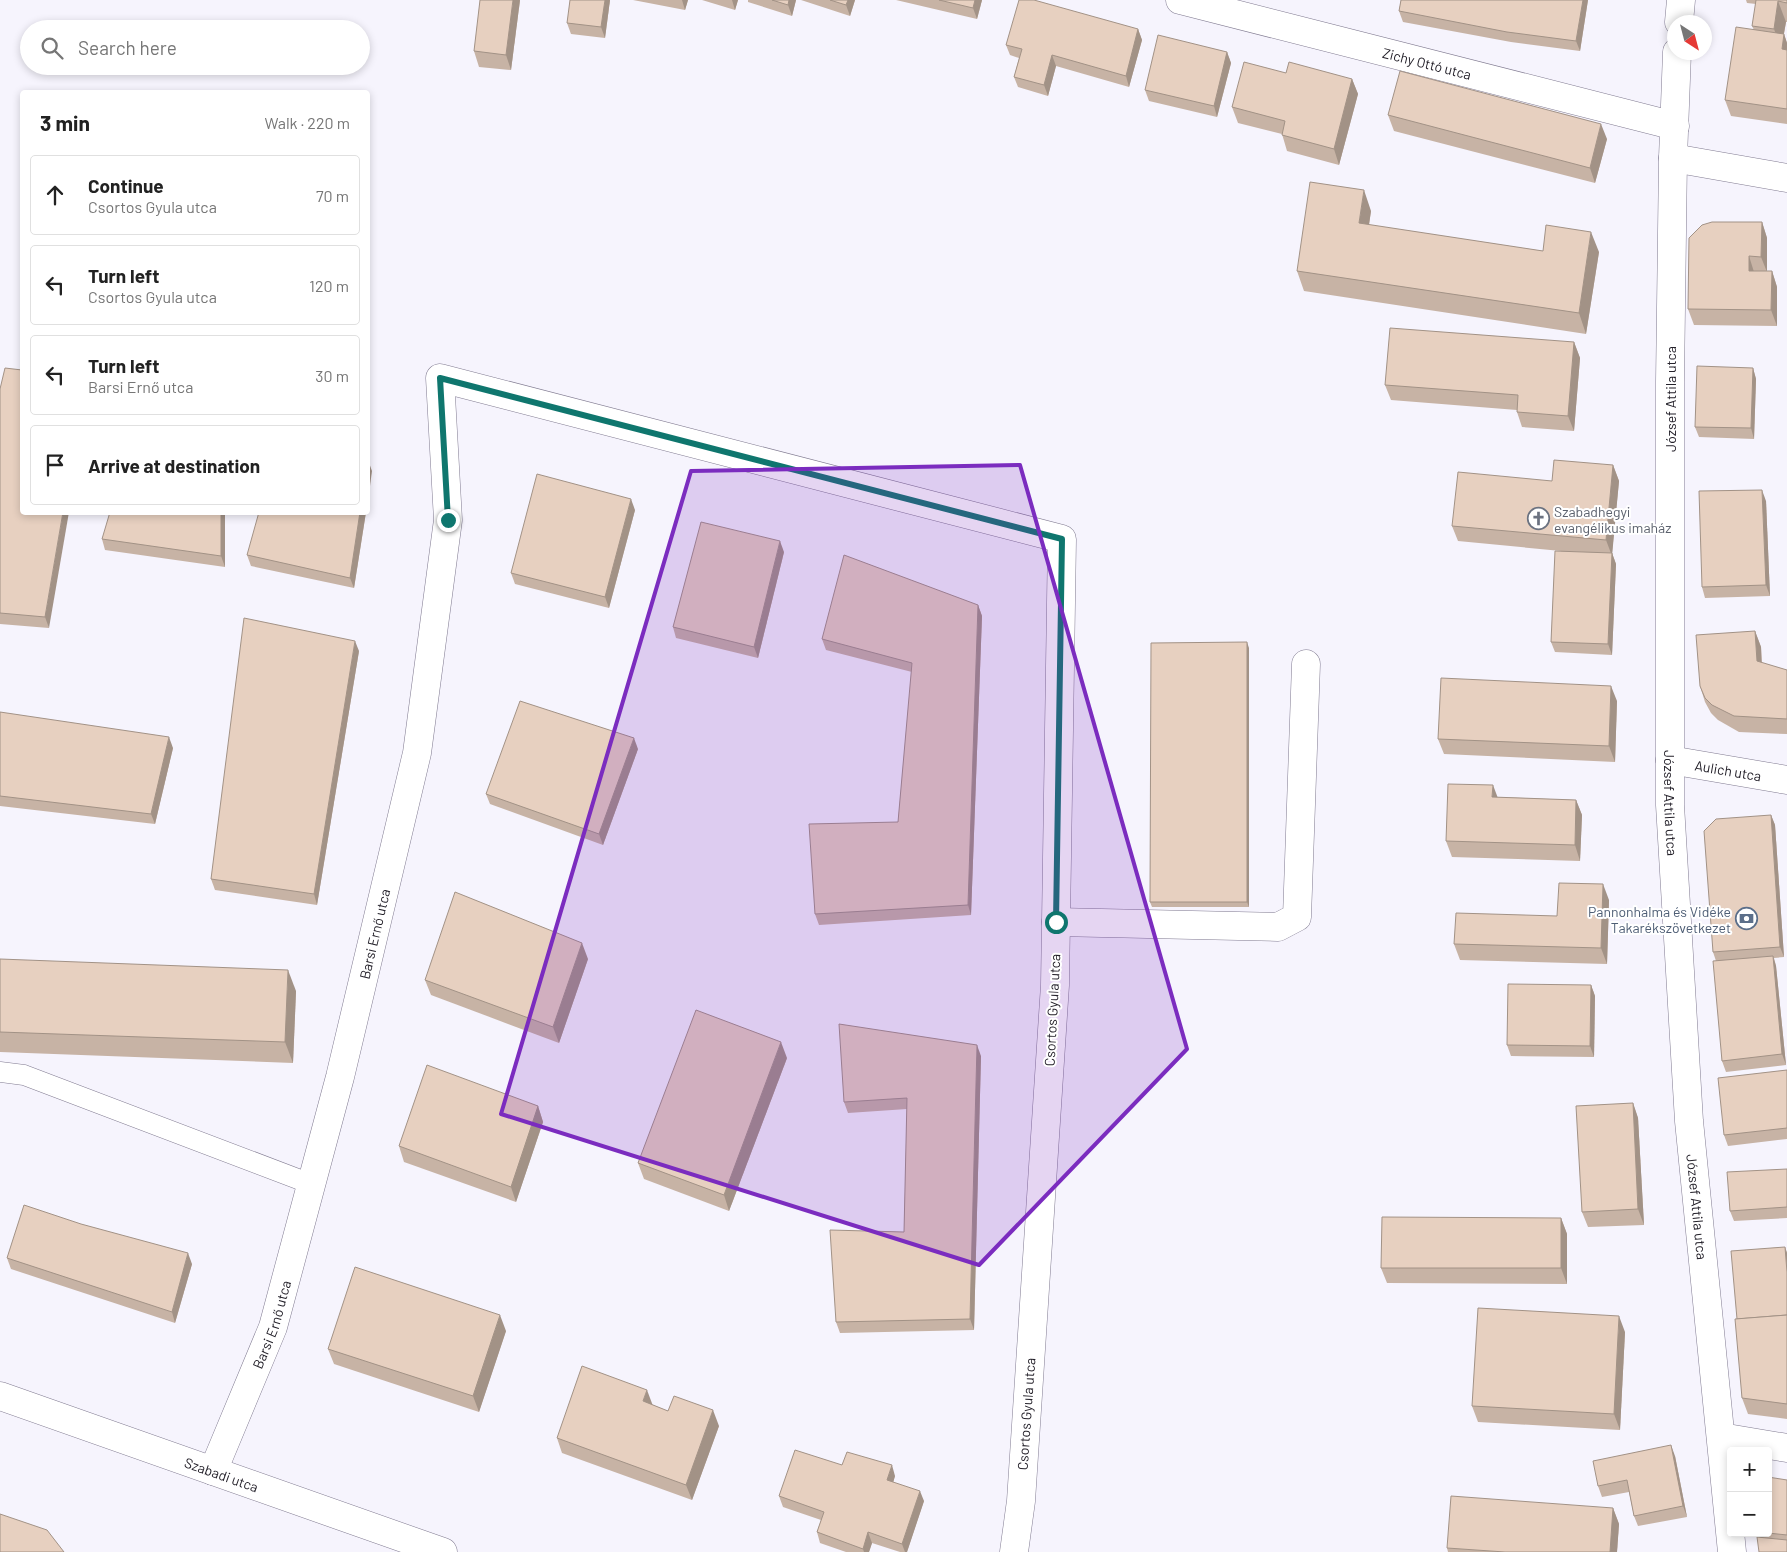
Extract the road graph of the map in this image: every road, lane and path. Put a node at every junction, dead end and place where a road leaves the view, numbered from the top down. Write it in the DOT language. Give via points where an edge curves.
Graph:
graph roads {
  1 [pos="1180,0"];
  2 [pos="1680,0"];
  3 [pos="1679,15"];
  4 [pos="1677,60"];
  5 [pos="1675,126"];
  6 [pos="1673,158"];
  7 [pos="1787,178"];
  8 [pos="440,378"];
  9 [pos="1306,664"];
  10 [pos="1670,760"];
  11 [pos="1787,780"];
  12 [pos="1056,922"];
  13 [pos="0,1072"];
  14 [pos="311,1184"];
  15 [pos="0,1396"];
  16 [pos="1721,1437"];
  17 [pos="1787,1448"];
  18 [pos="213,1471"];
  19 [pos="443,1552"];
  20 [pos="1014,1552"];
  21 [pos="1732,1552"];
  1 -- 5 [label="street, Zichy Ottó utca"];
  2 -- 3 [label="street"];
  4 -- 5 [label="street, József Attila utca"];
  5 -- 6 [label="street, József Attila utca"];
  6 -- 7 [label="street"];
  6 -- 10 [label="street, József Attila utca"];
  8 -- 12 [label="street, Csortos Gyula utca" via="1062,539"];
  8 -- 14 [label="street, Barsi Ernő utca" via="448,520 417,753 340,1077"];
  9 -- 12 [label="street" via="1297,917 1278,927"];
  10 -- 11 [label="street, Aulich utca"];
  10 -- 16 [label="street, József Attila utca" via="1689,1121"];
  12 -- 20 [label="street, Csortos Gyula utca" via="1055,985"];
  13 -- 14 [label="lane" via="24,1075"];
  14 -- 18 [label="street, Barsi Ernő utca" via="273,1327"];
  15 -- 18 [label="street, Szabadi utca"];
  16 -- 17 [label="street"];
  16 -- 21 [label="street, József Attila utca"];
  18 -- 19 [label="street, Szabadi utca"];
}
